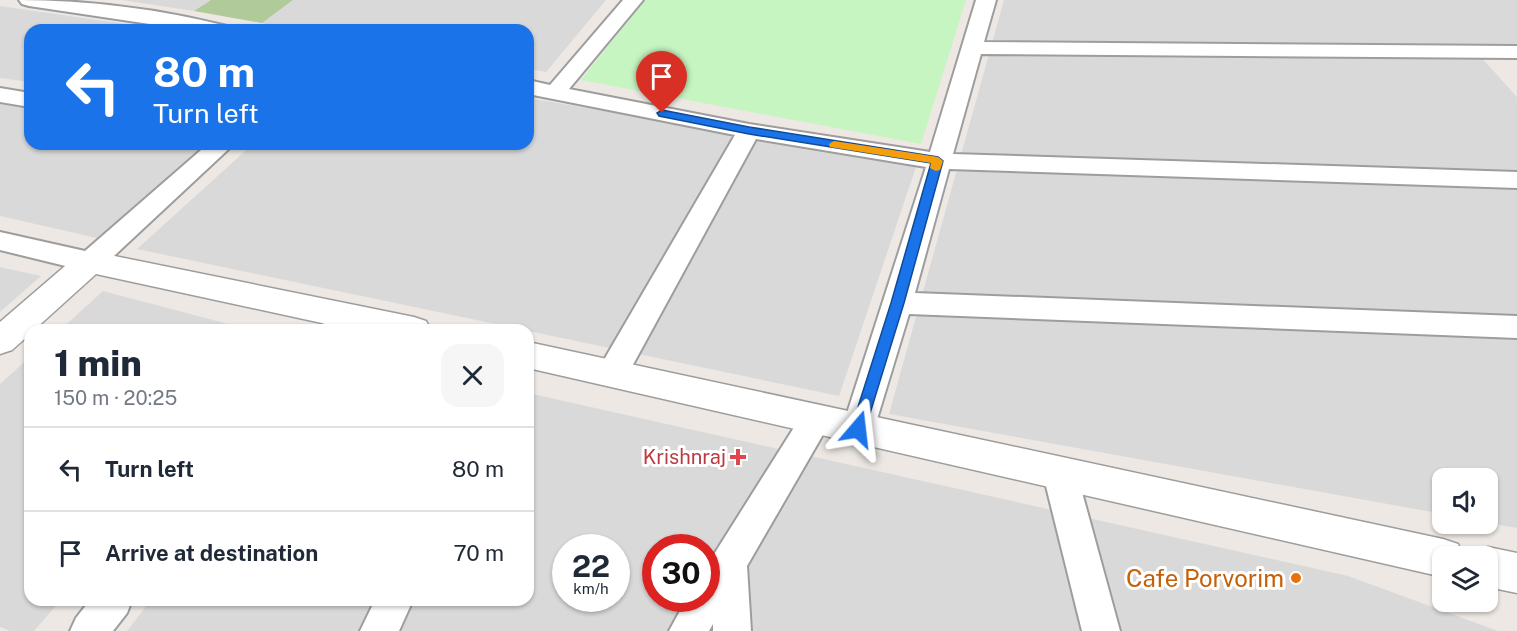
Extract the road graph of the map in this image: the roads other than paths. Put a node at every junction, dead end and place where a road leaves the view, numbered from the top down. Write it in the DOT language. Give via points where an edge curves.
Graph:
graph roads {
  1 [pos="30,0"];
  2 [pos="633,0"];
  3 [pos="986,0"];
  4 [pos="157,24"];
  5 [pos="971,48"];
  6 [pos="1495,52"];
  7 [pos="1517,52"];
  8 [pos="1517,75"];
  9 [pos="534,88"];
  10 [pos="555,92"];
  11 [pos="0,95"];
  12 [pos="24,99"];
  13 [pos="749,131"];
  14 [pos="215,150"];
  15 [pos="938,161"];
  16 [pos="1517,180"];
  17 [pos="0,241"];
  18 [pos="90,262"];
  19 [pos="898,303"];
  20 [pos="339,322"];
  21 [pos="358,324"];
  22 [pos="1517,327"];
  23 [pos="0,341"];
  24 [pos="534,356"];
  25 [pos="612,374"];
  26 [pos="816,419"];
  27 [pos="858,429"];
  28 [pos="1060,474"];
  29 [pos="1432,556"];
  30 [pos="729,564"];
  31 [pos="1498,569"];
  32 [pos="1517,573"];
  33 [pos="109,606"];
  34 [pos="392,606"];
  35 [pos="89,631"];
  36 [pos="379,631"];
  37 [pos="688,631"];
  38 [pos="732,631"];
  39 [pos="1101,631"];
  1 -- 4 [label="street"];
  2 -- 10 [label="street"];
  3 -- 5 [label="street"];
  5 -- 6 [label="street"];
  5 -- 15 [label="street"];
  6 -- 7 [label="street"];
  6 -- 8 [label="street"];
  9 -- 10 [label="street"];
  10 -- 13 [label="street"];
  11 -- 12 [label="street"];
  13 -- 15 [label="street"];
  13 -- 25 [label="street"];
  14 -- 18 [label="street"];
  15 -- 16 [label="street"];
  15 -- 19 [label="street"];
  17 -- 18 [label="street"];
  18 -- 20 [label="street"];
  18 -- 23 [label="street"];
  19 -- 22 [label="street"];
  19 -- 27 [label="street"];
  20 -- 21 [label="street"];
  24 -- 25 [label="street"];
  25 -- 26 [label="street"];
  26 -- 27 [label="street"];
  26 -- 30 [label="street"];
  27 -- 28 [label="street"];
  28 -- 29 [label="street"];
  28 -- 39 [label="street"];
  30 -- 37 [label="street"];
  30 -- 38 [label="street"];
  31 -- 32 [label="street"];
  33 -- 35 [label="street"];
  34 -- 36 [label="street"];
}
